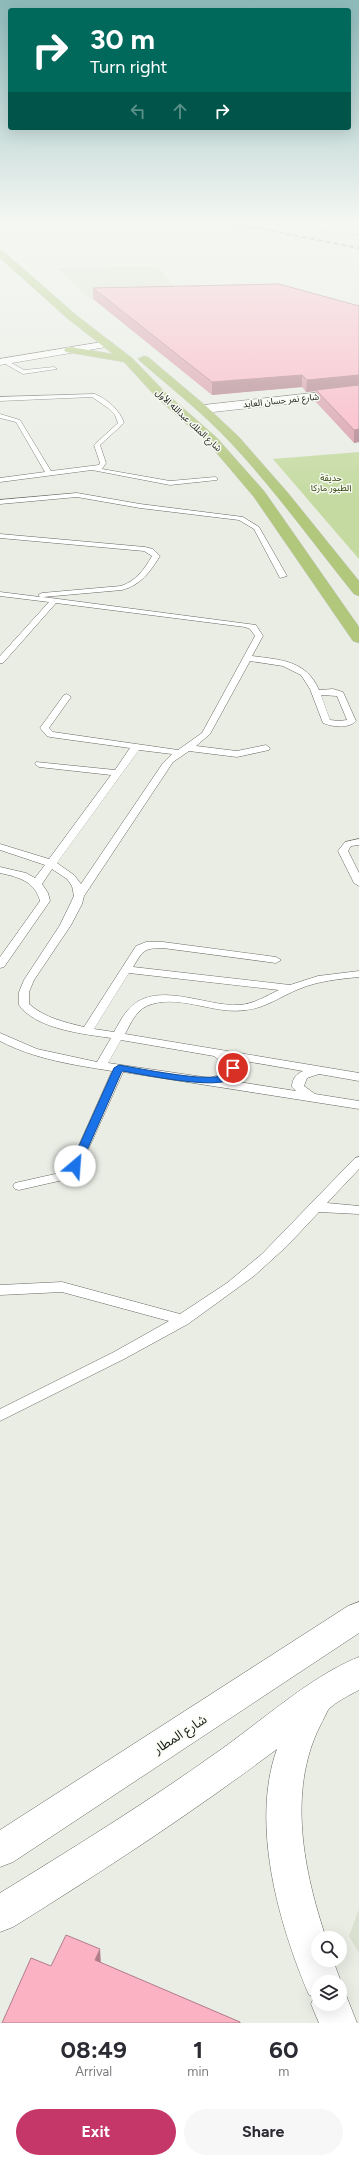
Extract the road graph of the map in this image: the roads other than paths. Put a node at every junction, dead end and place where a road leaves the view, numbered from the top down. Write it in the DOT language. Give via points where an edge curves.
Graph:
graph roads {
  1 [pos="72,317"];
  2 [pos="112,340"];
  3 [pos="74,346"];
  4 [pos="128,360"];
  5 [pos="2,361"];
  6 [pos="54,369"];
  7 [pos="359,392"];
  8 [pos="0,399"];
  9 [pos="204,409"];
  10 [pos="0,416"];
  11 [pos="93,469"];
  12 [pos="49,474"];
  13 [pos="215,479"];
  14 [pos="0,480"];
  15 [pos="0,502"];
  16 [pos="0,536"];
  17 [pos="283,576"];
  18 [pos="359,591"];
  19 [pos="0,594"];
  20 [pos="21,597"];
  21 [pos="54,601"];
  22 [pos="359,638"];
  23 [pos="248,658"];
  24 [pos="0,661"];
  25 [pos="315,693"];
  26 [pos="67,697"];
  27 [pos="136,747"];
  28 [pos="266,748"];
  29 [pos="184,751"];
  30 [pos="39,764"];
  31 [pos="117,773"];
  32 [pos="359,842"];
  33 [pos="0,847"];
  34 [pos="51,863"];
  35 [pos="0,870"];
  36 [pos="37,882"];
  37 [pos="359,883"];
  38 [pos="80,894"];
  39 [pos="276,960"];
  40 [pos="0,965"];
  41 [pos="127,970"];
  42 [pos="359,974"];
  43 [pos="292,988"];
  44 [pos="87,1032"];
  45 [pos="0,1036"];
  46 [pos="116,1037"];
  47 [pos="215,1054"];
  48 [pos="101,1065"];
  49 [pos="119,1068"];
  50 [pos="322,1072"];
  51 [pos="359,1077"];
  52 [pos="202,1080"];
  53 [pos="317,1098"];
  54 [pos="359,1105"];
  55 [pos="359,1161"];
  56 [pos="19,1186"];
  57 [pos="316,1207"];
  58 [pos="359,1210"];
  59 [pos="0,1290"];
  60 [pos="183,1320"];
  61 [pos="0,1415"];
  62 [pos="359,1616"];
  63 [pos="359,1672"];
  64 [pos="318,1698"];
  65 [pos="0,1850"];
  66 [pos="0,1914"];
  67 [pos="319,1975"];
  68 [pos="333,2011"];
  69 [pos="338,2023"];
  1 -- 2 [label="main road, شارع الملك عبدالله الأول"];
  1 -- 3 [label="main road" via="78,333"];
  2 -- 3 [label="street"];
  2 -- 4 [label="main road, شارع الملك عبدالله الأول"];
  2 -- 9 [label="main road, شارع الملك عبدالله الأول"];
  3 -- 4 [label="main road"];
  3 -- 5 [label="street"];
  4 -- 22 [label="main road, شارع الملك عبدالله الأول" via="213,441 244,476"];
  5 -- 6 [label="lane" via="27,373"];
  7 -- 9 [label="street, شارع نمر حسان العايد"];
  8 -- 11 [label="lane" via="86,394 101,398 119,417 121,423 99,442 97,448 103,465"];
  9 -- 18 [label="main road, شارع الملك عبدالله الأول" via="250,458"];
  10 -- 12 [label="lane" via="18,421"];
  11 -- 12 [label="lane"];
  11 -- 13 [label="lane" via="162,482"];
  12 -- 14 [label="lane"];
  15 -- 17 [label="lane" via="67,495 87,496 140,506 241,518 257,528"];
  16 -- 20 [label="lane" via="145,549 156,556 138,582 132,585"];
  19 -- 20 [label="lane"];
  20 -- 21 [label="lane"];
  21 -- 23 [label="lane" via="253,627 260,636"];
  21 -- 24 [label="lane"];
  23 -- 25 [label="lane" via="298,669 309,678"];
  23 -- 29 [label="lane" via="206,734"];
  25 -- 25 [label="lane" via="327,722 352,721 340,694"];
  26 -- 27 [label="lane" via="44,728 46,731 56,735"];
  27 -- 29 [label="lane"];
  27 -- 31 [label="lane"];
  28 -- 29 [label="lane" via="237,754"];
  29 -- 38 [label="lane" via="166,765"];
  30 -- 31 [label="lane"];
  31 -- 34 [label="lane"];
  32 -- 37 [label="lane" via="348,844 343,851"];
  33 -- 34 [label="lane"];
  34 -- 36 [label="lane"];
  34 -- 38 [label="lane" via="75,882"];
  35 -- 36 [label="lane"];
  36 -- 40 [label="lane" via="44,891 45,901"];
  38 -- 44 [label="lane" via="75,909 29,980 24,992 24,1005 35,1015 53,1023"];
  39 -- 41 [label="lane" via="155,944 140,948"];
  41 -- 43 [label="lane"];
  41 -- 44 [label="lane"];
  42 -- 43 [label="lane" via="320,979"];
  43 -- 46 [label="lane" via="268,1001 237,1008 164,999 153,1000 135,1007"];
  44 -- 46 [label="lane"];
  45 -- 48 [label="lane" via="33,1051"];
  46 -- 47 [label="lane"];
  46 -- 48 [label="lane"];
  47 -- 50 [label="lane"];
  47 -- 52 [label="lane" via="231,1063 232,1073 223,1079"];
  48 -- 49 [label="lane"];
  49 -- 52 [label="lane"];
  49 -- 56 [label="lane" via="75,1166 59,1178"];
  50 -- 51 [label="lane"];
  50 -- 53 [label="lane" via="305,1075 298,1082 301,1090"];
  52 -- 53 [label="lane"];
  53 -- 54 [label="lane"];
  55 -- 57 [label="lane"];
  57 -- 58 [label="lane"];
  57 -- 60 [label="lane" via="276,1249 233,1286"];
  59 -- 60 [label="lane" via="62,1287"];
  60 -- 61 [label="lane"];
  62 -- 65 [label="street, شارع المطار"];
  63 -- 64 [label="street"];
  64 -- 66 [label="street" via="228,1765 92,1857"];
  64 -- 67 [label="street" via="296,1739 287,1773 284,1806 286,1847 309,1947"];
  68 -- 69 [label="street"];
}
